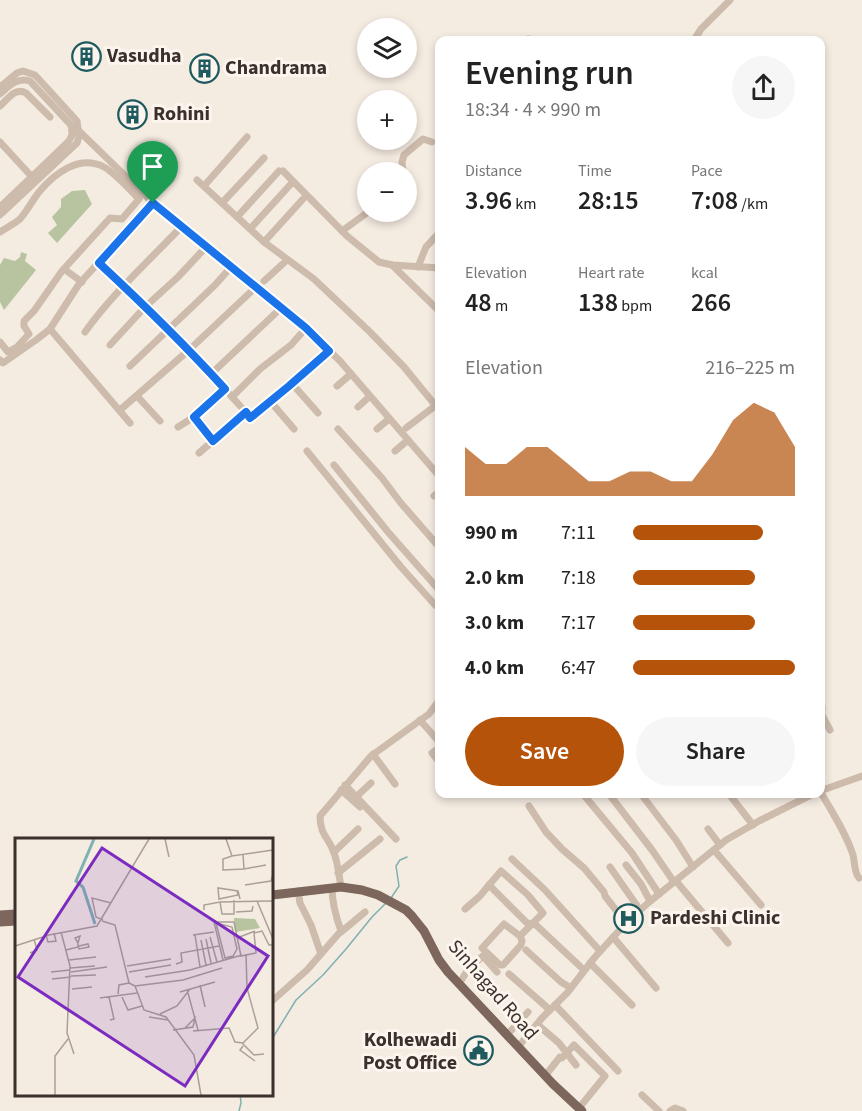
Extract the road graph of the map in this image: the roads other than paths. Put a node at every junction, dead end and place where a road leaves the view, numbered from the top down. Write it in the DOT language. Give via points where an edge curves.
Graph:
graph roads {
  1 [pos="730,0"];
  2 [pos="697,36"];
  3 [pos="0,87"];
  4 [pos="0,94"];
  5 [pos="0,106"];
  6 [pos="50,117"];
  7 [pos="75,131"];
  8 [pos="247,136"];
  9 [pos="0,142"];
  10 [pos="432,142"];
  11 [pos="264,158"];
  12 [pos="402,162"];
  13 [pos="33,179"];
  14 [pos="197,180"];
  15 [pos="290,185"];
  16 [pos="204,186"];
  17 [pos="303,199"];
  18 [pos="153,203"];
  19 [pos="222,203"];
  20 [pos="3,205"];
  21 [pos="0,215"];
  22 [pos="237,217"];
  23 [pos="19,219"];
  24 [pos="357,220"];
  25 [pos="182,226"];
  26 [pos="250,229"];
  27 [pos="342,231"];
  28 [pos="0,232"];
  29 [pos="435,237"];
  30 [pos="264,242"];
  31 [pos="206,247"];
  32 [pos="287,260"];
  33 [pos="99,263"];
  34 [pos="392,265"];
  35 [pos="231,267"];
  36 [pos="418,267"];
  37 [pos="64,268"];
  38 [pos="435,268"];
  39 [pos="264,281"];
  40 [pos="82,282"];
  41 [pos="123,286"];
  42 [pos="256,287"];
  43 [pos="146,307"];
  44 [pos="281,308"];
  45 [pos="435,308"];
  46 [pos="50,328"];
  47 [pos="306,328"];
  48 [pos="168,330"];
  49 [pos="85,332"];
  50 [pos="0,342"];
  51 [pos="110,345"];
  52 [pos="189,350"];
  53 [pos="329,351"];
  54 [pos="0,360"];
  55 [pos="130,366"];
  56 [pos="211,374"];
  57 [pos="351,374"];
  58 [pos="289,386"];
  59 [pos="337,386"];
  60 [pos="225,389"];
  61 [pos="137,396"];
  62 [pos="232,397"];
  63 [pos="369,397"];
  64 [pos="270,401"];
  65 [pos="435,406"];
  66 [pos="358,407"];
  67 [pos="120,410"];
  68 [pos="435,410"];
  69 [pos="246,412"];
  70 [pos="318,413"];
  71 [pos="194,417"];
  72 [pos="389,419"];
  73 [pos="160,421"];
  74 [pos="130,423"];
  75 [pos="178,427"];
  76 [pos="406,428"];
  77 [pos="294,429"];
  78 [pos="338,429"];
  79 [pos="377,429"];
  80 [pos="408,440"];
  81 [pos="213,441"];
  82 [pos="307,451"];
  83 [pos="395,451"];
  84 [pos="199,453"];
  85 [pos="334,465"];
  86 [pos="435,471"];
  87 [pos="435,542"];
  88 [pos="435,586"];
  89 [pos="435,605"];
  90 [pos="435,706"];
  91 [pos="420,720"];
  92 [pos="825,721"];
  93 [pos="830,730"];
  94 [pos="435,739"];
  95 [pos="373,754"];
  96 [pos="862,776"];
  97 [pos="371,783"];
  98 [pos="395,784"];
  99 [pos="344,787"];
  100 [pos="825,789"];
  101 [pos="356,797"];
  102 [pos="586,798"];
  103 [pos="612,798"];
  104 [pos="644,798"];
  105 [pos="732,798"];
  106 [pos="805,798"];
  107 [pos="824,798"];
  108 [pos="529,806"];
  109 [pos="360,807"];
  110 [pos="753,825"];
  111 [pos="358,829"];
  112 [pos="708,830"];
  113 [pos="380,839"];
  114 [pos="396,839"];
  115 [pos="717,847"];
  116 [pos="334,852"];
  117 [pos="513,859"];
  118 [pos="626,865"];
  119 [pos="610,867"];
  120 [pos="693,867"];
  121 [pos="338,873"];
  122 [pos="859,878"];
  123 [pos="675,882"];
  124 [pos="489,885"];
  125 [pos="337,888"];
  126 [pos="298,891"];
  127 [pos="659,894"];
  128 [pos="273,895"];
  129 [pos="650,901"];
  130 [pos="761,905"];
  131 [pos="465,909"];
  132 [pos="640,910"];
  133 [pos="365,912"];
  134 [pos="15,914"];
  135 [pos="0,915"];
  136 [pos="15,921"];
  137 [pos="0,922"];
  138 [pos="626,923"];
  139 [pos="532,925"];
  140 [pos="341,932"];
  141 [pos="520,936"];
  142 [pos="613,937"];
  143 [pos="728,943"];
  144 [pos="526,950"];
  145 [pos="600,951"];
  146 [pos="321,954"];
  147 [pos="590,963"];
  148 [pos="584,970"];
  149 [pos="497,972"];
  150 [pos="509,974"];
  151 [pos="459,984"];
  152 [pos="571,988"];
  153 [pos="656,988"];
  154 [pos="273,1000"];
  155 [pos="632,1005"];
  156 [pos="553,1007"];
  157 [pos="528,1012"];
  158 [pos="538,1024"];
  159 [pos="507,1035"];
  160 [pos="518,1047"];
  161 [pos="567,1053"];
  162 [pos="576,1065"];
  163 [pos="618,1071"];
  164 [pos="545,1076"];
  165 [pos="642,1095"];
  166 [pos="580,1110"];
  167 [pos="659,1111"];
  168 [pos="670,1111"];
  169 [pos="683,1111"];
  1 -- 2 [label="street"];
  3 -- 7 [label="street" via="17,73 35,75 77,121"];
  4 -- 7 [label="street" via="16,81 30,81"];
  5 -- 6 [label="street" via="22,90"];
  7 -- 13 [label="street"];
  7 -- 18 [label="street"];
  8 -- 16 [label="street"];
  9 -- 13 [label="street"];
  10 -- 12 [label="street" via="423,139 404,155"];
  11 -- 19 [label="street"];
  13 -- 20 [label="street"];
  14 -- 16 [label="street"];
  15 -- 26 [label="street"];
  16 -- 19 [label="street"];
  17 -- 30 [label="street"];
  18 -- 25 [label="street"];
  18 -- 33 [label="street"];
  19 -- 22 [label="street"];
  20 -- 21 [label="street"];
  20 -- 23 [label="street"];
  22 -- 26 [label="street"];
  22 -- 27 [label="street" via="281,171"];
  23 -- 28 [label="street"];
  23 -- 37 [label="street" via="43,188 74,165 104,167 128,187 139,199 122,219 110,218"];
  24 -- 27 [label="street"];
  25 -- 31 [label="street"];
  25 -- 41 [label="street"];
  26 -- 30 [label="street"];
  27 -- 34 [label="street" via="379,261"];
  29 -- 36 [label="street" via="426,247"];
  30 -- 32 [label="street"];
  31 -- 35 [label="street"];
  31 -- 43 [label="street"];
  32 -- 39 [label="street"];
  32 -- 65 [label="street" via="314,279 370,332"];
  33 -- 40 [label="street"];
  33 -- 41 [label="street"];
  34 -- 36 [label="street"];
  34 -- 45 [label="street"];
  35 -- 42 [label="street"];
  35 -- 48 [label="street"];
  36 -- 38 [label="street"];
  37 -- 40 [label="street"];
  37 -- 50 [label="street" via="24,321 29,334 8,352"];
  40 -- 46 [label="street"];
  41 -- 43 [label="street"];
  41 -- 49 [label="street"];
  42 -- 44 [label="street"];
  42 -- 52 [label="street"];
  43 -- 48 [label="street"];
  43 -- 51 [label="street"];
  44 -- 47 [label="street"];
  44 -- 56 [label="street"];
  46 -- 54 [label="street" via="3,363"];
  46 -- 67 [label="street"];
  47 -- 53 [label="street"];
  47 -- 62 [label="street"];
  48 -- 52 [label="street"];
  48 -- 55 [label="street"];
  52 -- 56 [label="street"];
  52 -- 61 [label="street"];
  53 -- 57 [label="street"];
  53 -- 58 [label="street"];
  56 -- 60 [label="street"];
  57 -- 59 [label="street"];
  57 -- 63 [label="street"];
  58 -- 64 [label="street"];
  58 -- 70 [label="street"];
  60 -- 62 [label="street"];
  60 -- 71 [label="street"];
  61 -- 67 [label="street"];
  61 -- 73 [label="street"];
  62 -- 69 [label="street"];
  63 -- 66 [label="street"];
  63 -- 72 [label="street"];
  64 -- 69 [label="street" via="250,418"];
  64 -- 77 [label="street"];
  67 -- 74 [label="street"];
  68 -- 76 [label="street"];
  69 -- 81 [label="street"];
  71 -- 75 [label="street"];
  71 -- 81 [label="street"];
  72 -- 79 [label="street"];
  72 -- 80 [label="street"];
  78 -- 87 [label="street"];
  80 -- 83 [label="street"];
  80 -- 86 [label="street"];
  81 -- 84 [label="street"];
  82 -- 89 [label="street"];
  85 -- 88 [label="street"];
  90 -- 91 [label="street"];
  91 -- 94 [label="street"];
  91 -- 95 [label="street"];
  92 -- 93 [label="street"];
  95 -- 98 [label="street"];
  95 -- 99 [label="street"];
  96 -- 100 [label="street"];
  97 -- 101 [label="street"];
  99 -- 101 [label="street"];
  99 -- 109 [label="street"];
  99 -- 116 [label="street" via="320,816 323,835"];
  101 -- 114 [label="street"];
  102 -- 127 [label="street" via="632,853"];
  103 -- 123 [label="street"];
  104 -- 120 [label="street"];
  105 -- 110 [label="street"];
  106 -- 110 [label="street"];
  107 -- 122 [label="street" via="849,844"];
  108 -- 138 [label="street" via="546,832 584,868"];
  110 -- 115 [label="street"];
  111 -- 116 [label="street"];
  112 -- 115 [label="street"];
  113 -- 121 [label="street"];
  115 -- 120 [label="street"];
  115 -- 130 [label="street"];
  116 -- 121 [label="street"];
  117 -- 145 [label="street"];
  118 -- 129 [label="street"];
  119 -- 132 [label="street"];
  120 -- 123 [label="street"];
  121 -- 125 [label="street"];
  123 -- 127 [label="street"];
  123 -- 143 [label="street"];
  124 -- 131 [label="street"];
  124 -- 139 [label="street"];
  124 -- 139 [label="street" via="501,871 528,896 543,913"];
  125 -- 126 [label="main road, Sinhagad Road"];
  125 -- 140 [label="street" via="332,900"];
  125 -- 151 [label="main road, Sinhagad Road" via="362,890 406,910"];
  126 -- 128 [label="main road, Sinhagad Road"];
  126 -- 146 [label="street"];
  127 -- 129 [label="street"];
  129 -- 132 [label="street"];
  132 -- 138 [label="street"];
  133 -- 140 [label="street"];
  134 -- 135 [label="main road"];
  136 -- 137 [label="main road"];
  138 -- 142 [label="street"];
  139 -- 141 [label="street"];
  139 -- 148 [label="street"];
  140 -- 146 [label="street"];
  141 -- 141 [label="street" via="521,945 503,965 482,948 504,924"];
  142 -- 145 [label="street"];
  142 -- 153 [label="street"];
  144 -- 152 [label="street"];
  145 -- 147 [label="street"];
  146 -- 154 [label="street"];
  147 -- 148 [label="street"];
  147 -- 155 [label="street"];
  148 -- 152 [label="street"];
  149 -- 151 [label="street" via="483,956"];
  150 -- 156 [label="street"];
  151 -- 159 [label="main road, Sinhagad Road"];
  152 -- 156 [label="street"];
  156 -- 158 [label="street"];
  156 -- 163 [label="street"];
  157 -- 159 [label="street"];
  158 -- 160 [label="street"];
  158 -- 161 [label="street"];
  159 -- 160 [label="main road, Sinhagad Road"];
  160 -- 164 [label="main road, Sinhagad Road"];
  161 -- 162 [label="street"];
  161 -- 164 [label="street"];
  161 -- 166 [label="street" via="574,1045 605,1076"];
  164 -- 166 [label="main road, Sinhagad Road"];
  165 -- 167 [label="street"];
  168 -- 169 [label="street"];
}
